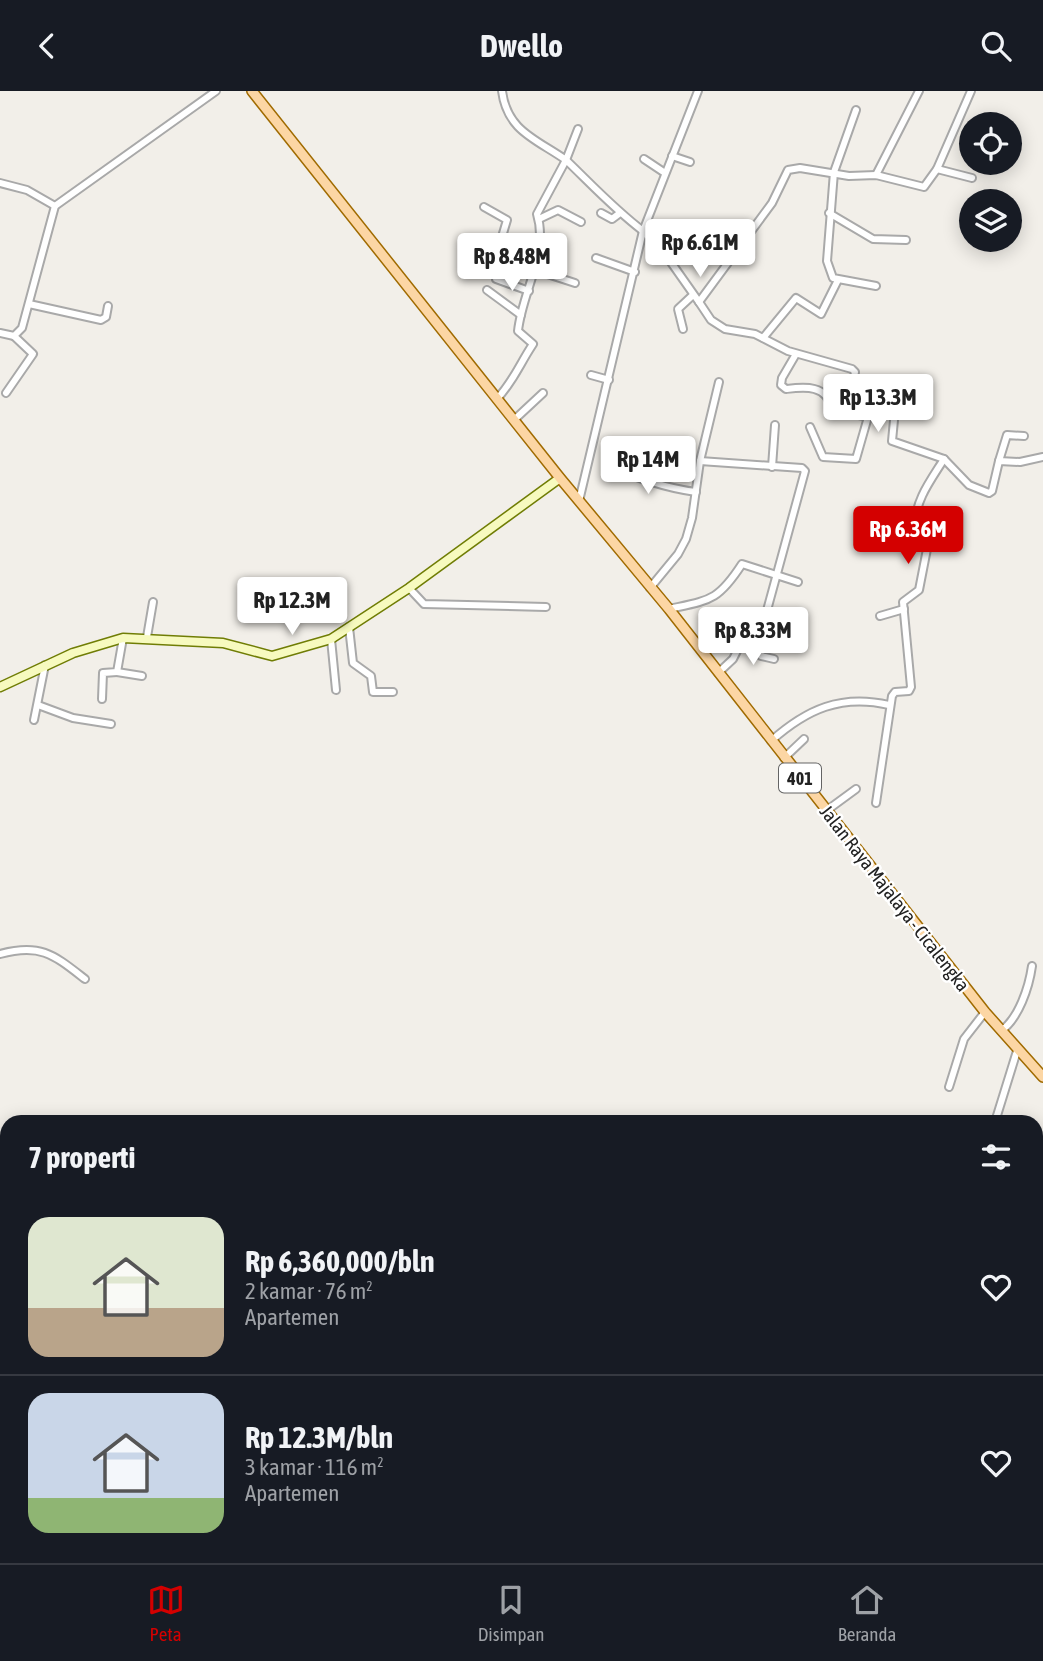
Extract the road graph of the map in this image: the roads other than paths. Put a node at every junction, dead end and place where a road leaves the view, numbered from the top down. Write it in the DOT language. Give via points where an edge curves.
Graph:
graph roads {
  1 [pos="216,91"];
  2 [pos="253,91"];
  3 [pos="502,91"];
  4 [pos="698,91"];
  5 [pos="919,91"];
  6 [pos="971,91"];
  7 [pos="856,110"];
  8 [pos="578,129"];
  9 [pos="672,156"];
  10 [pos="644,159"];
  11 [pos="566,160"];
  12 [pos="690,162"];
  13 [pos="937,169"];
  14 [pos="834,172"];
  15 [pos="665,173"];
  16 [pos="876,174"];
  17 [pos="972,179"];
  18 [pos="0,183"];
  19 [pos="55,206"];
  20 [pos="484,207"];
  21 [pos="601,213"];
  22 [pos="620,213"];
  23 [pos="830,213"];
  24 [pos="539,219"];
  25 [pos="581,222"];
  26 [pos="643,231"];
  27 [pos="906,240"];
  28 [pos="596,258"];
  29 [pos="535,270"];
  30 [pos="635,272"];
  31 [pos="838,280"];
  32 [pos="575,283"];
  33 [pos="876,286"];
  34 [pos="487,290"];
  35 [pos="528,291"];
  36 [pos="693,295"];
  37 [pos="699,302"];
  38 [pos="29,304"];
  39 [pos="108,306"];
  40 [pos="521,315"];
  41 [pos="683,329"];
  42 [pos="0,333"];
  43 [pos="13,336"];
  44 [pos="763,338"];
  45 [pos="796,353"];
  46 [pos="591,375"];
  47 [pos="609,380"];
  48 [pos="719,382"];
  49 [pos="853,382"];
  50 [pos="6,393"];
  51 [pos="543,393"];
  52 [pos="497,399"];
  53 [pos="514,420"];
  54 [pos="894,420"];
  55 [pos="775,425"];
  56 [pos="810,427"];
  57 [pos="1024,436"];
  58 [pos="1043,457"];
  59 [pos="944,459"];
  60 [pos="699,460"];
  61 [pos="999,461"];
  62 [pos="608,466"];
  63 [pos="772,467"];
  64 [pos="560,478"];
  65 [pos="696,492"];
  66 [pos="579,502"];
  67 [pos="778,574"];
  68 [pos="798,582"];
  69 [pos="650,587"];
  70 [pos="409,588"];
  71 [pos="153,602"];
  72 [pos="546,607"];
  73 [pos="668,609"];
  74 [pos="904,609"];
  75 [pos="880,616"];
  76 [pos="349,627"];
  77 [pos="746,629"];
  78 [pos="147,637"];
  79 [pos="123,638"];
  80 [pos="331,639"];
  81 [pos="739,647"];
  82 [pos="760,650"];
  83 [pos="774,659"];
  84 [pos="45,664"];
  85 [pos="117,671"];
  86 [pos="718,673"];
  87 [pos="142,676"];
  88 [pos="0,687"];
  89 [pos="336,690"];
  90 [pos="393,692"];
  91 [pos="102,699"];
  92 [pos="38,705"];
  93 [pos="889,705"];
  94 [pos="34,720"];
  95 [pos="111,724"];
  96 [pos="804,739"];
  97 [pos="771,741"];
  98 [pos="784,758"];
  99 [pos="856,789"];
  100 [pos="876,803"];
  101 [pos="826,811"];
  102 [pos="0,954"];
  103 [pos="1032,966"];
  104 [pos="85,979"];
  105 [pos="985,1012"];
  106 [pos="1001,1031"];
  107 [pos="1017,1051"];
  108 [pos="1043,1077"];
  109 [pos="949,1087"];
  110 [pos="997,1115"];
  1 -- 19 [label="street"];
  2 -- 52 [label="main road, Jalan Raya Majalaya - Cicalengka / 401"];
  3 -- 11 [label="street" via="505,111 517,127"];
  4 -- 9 [label="street"];
  5 -- 16 [label="street"];
  6 -- 13 [label="street"];
  7 -- 14 [label="street"];
  8 -- 11 [label="street"];
  9 -- 12 [label="street"];
  9 -- 15 [label="street"];
  10 -- 15 [label="street"];
  11 -- 22 [label="street"];
  11 -- 24 [label="street" via="537,214"];
  13 -- 16 [label="street" via="924,187"];
  13 -- 17 [label="street"];
  14 -- 16 [label="street"];
  14 -- 23 [label="street"];
  14 -- 37 [label="street" via="800,167 788,170 772,203"];
  15 -- 26 [label="street"];
  18 -- 19 [label="street" via="27,190"];
  19 -- 38 [label="street"];
  20 -- 35 [label="street" via="507,220 496,278"];
  21 -- 22 [label="street" via="612,219"];
  22 -- 26 [label="street"];
  23 -- 27 [label="street" via="873,239"];
  23 -- 31 [label="street" via="827,261"];
  24 -- 25 [label="street" via="558,210"];
  24 -- 29 [label="street"];
  26 -- 30 [label="street"];
  26 -- 36 [label="street"];
  28 -- 30 [label="street"];
  29 -- 32 [label="street"];
  29 -- 35 [label="street"];
  30 -- 47 [label="street"];
  31 -- 33 [label="street"];
  31 -- 44 [label="street" via="821,314 796,298"];
  34 -- 40 [label="street"];
  35 -- 40 [label="street"];
  36 -- 37 [label="street"];
  36 -- 41 [label="street" via="678,309"];
  37 -- 44 [label="street" via="711,320 725,329"];
  38 -- 39 [label="street" via="101,320"];
  38 -- 43 [label="street" via="22,328"];
  40 -- 52 [label="street" via="518,331 533,344 519,373"];
  42 -- 43 [label="street"];
  43 -- 50 [label="street" via="33,355"];
  44 -- 45 [label="street"];
  45 -- 49 [label="street" via="852,369"];
  45 -- 56 [label="street" via="781,385 786,389 813,388 828,398 832,409 868,417 856,459 823,457"];
  46 -- 47 [label="street"];
  47 -- 66 [label="street"];
  48 -- 60 [label="street"];
  51 -- 53 [label="street"];
  52 -- 53 [label="main road, Jalan Raya Majalaya - Cicalengka / 401"];
  53 -- 64 [label="main road, Jalan Raya Majalaya - Cicalengka / 401"];
  54 -- 59 [label="street" via="892,441"];
  55 -- 63 [label="street"];
  57 -- 61 [label="street" via="1007,435"];
  58 -- 61 [label="street"];
  59 -- 61 [label="street" via="969,485 989,493"];
  59 -- 74 [label="street" via="921,496 915,524 925,539 926,554 919,590 905,598"];
  60 -- 63 [label="street"];
  60 -- 65 [label="street"];
  62 -- 65 [label="street" via="661,487"];
  63 -- 67 [label="street" via="805,471"];
  64 -- 66 [label="main road, Jalan Raya Majalaya - Cicalengka / 401"];
  64 -- 70 [label="street"];
  65 -- 69 [label="street" via="686,539"];
  66 -- 69 [label="main road, Jalan Raya Majalaya - Cicalengka / 401"];
  67 -- 68 [label="street"];
  67 -- 73 [label="street" via="742,564 720,593"];
  67 -- 82 [label="street"];
  69 -- 73 [label="main road, Jalan Raya Majalaya - Cicalengka / 401"];
  70 -- 72 [label="street" via="424,604"];
  70 -- 76 [label="street"];
  71 -- 78 [label="street"];
  73 -- 86 [label="main road, Jalan Raya Majalaya - Cicalengka / 401"];
  74 -- 75 [label="street"];
  74 -- 93 [label="street" via="911,689 895,692"];
  76 -- 80 [label="street"];
  76 -- 90 [label="street" via="356,667 370,677 373,692"];
  77 -- 81 [label="street"];
  78 -- 79 [label="street"];
  78 -- 80 [label="street" via="223,643 272,656"];
  79 -- 84 [label="street"];
  79 -- 85 [label="street"];
  80 -- 89 [label="street"];
  81 -- 82 [label="street"];
  81 -- 86 [label="street"];
  82 -- 83 [label="street" via="760,655"];
  84 -- 88 [label="street"];
  84 -- 92 [label="street"];
  85 -- 87 [label="street"];
  85 -- 91 [label="street" via="103,672"];
  86 -- 97 [label="main road, Jalan Raya Majalaya - Cicalengka / 401"];
  92 -- 94 [label="street"];
  92 -- 95 [label="street" via="73,718"];
  93 -- 97 [label="street" via="861,699 835,704 797,719"];
  93 -- 100 [label="street"];
  96 -- 98 [label="street"];
  97 -- 98 [label="main road, Jalan Raya Majalaya - Cicalengka / 401"];
  98 -- 101 [label="main road, Jalan Raya Majalaya - Cicalengka / 401"];
  99 -- 101 [label="street"];
  101 -- 105 [label="main road, Jalan Raya Majalaya - Cicalengka / 401"];
  102 -- 104 [label="street" via="24,948 40,950"];
  103 -- 106 [label="street" via="1024,995"];
  105 -- 106 [label="main road, Jalan Raya Majalaya - Cicalengka / 401"];
  105 -- 109 [label="street" via="964,1039"];
  106 -- 107 [label="main road, Jalan Raya Majalaya - Cicalengka / 401"];
  107 -- 108 [label="main road, Jalan Raya Majalaya - Cicalengka / 401"];
  107 -- 110 [label="street"];
}
